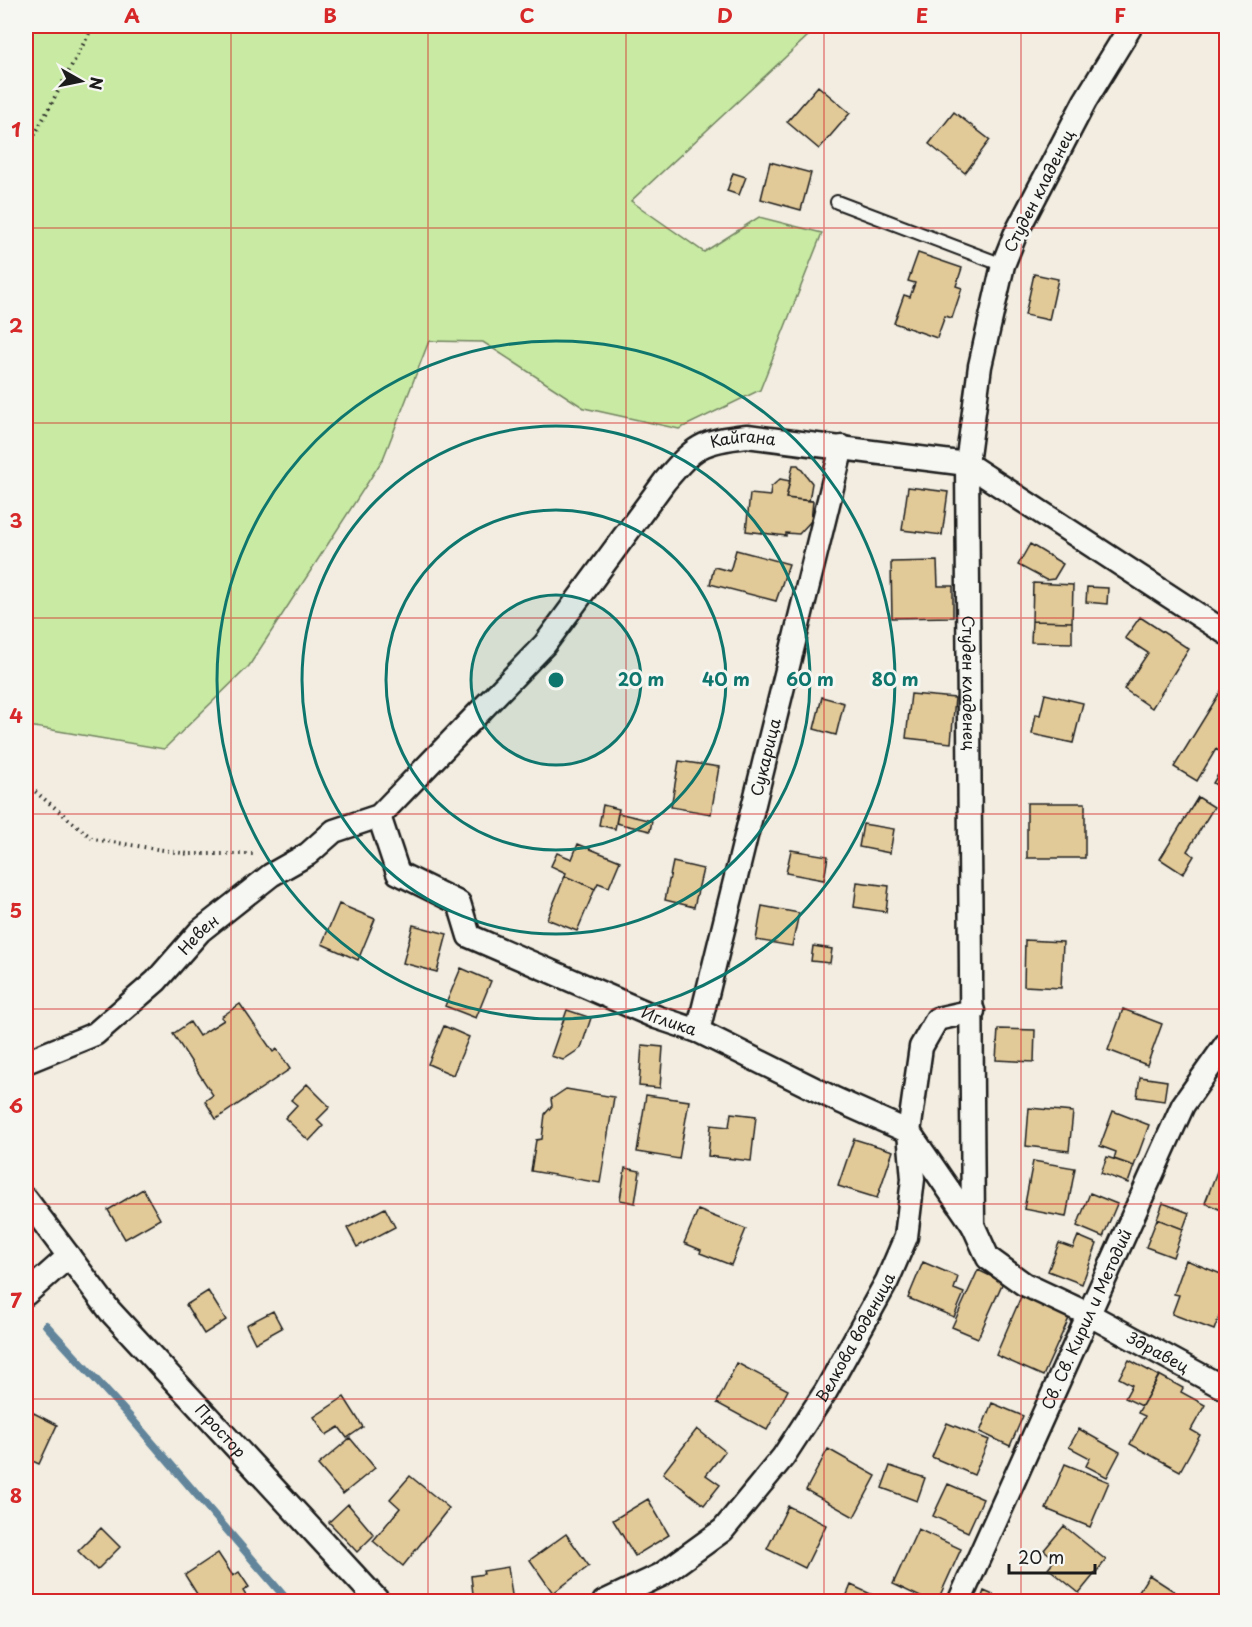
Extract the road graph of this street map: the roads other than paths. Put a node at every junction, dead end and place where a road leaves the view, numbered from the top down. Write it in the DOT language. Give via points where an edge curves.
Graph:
graph roads {
  1 [pos="1131,26"];
  2 [pos="837,202"];
  3 [pos="1003,265"];
  4 [pos="842,447"];
  5 [pos="968,464"];
  6 [pos="1227,633"];
  7 [pos="379,816"];
  8 [pos="973,1011"];
  9 [pos="698,1031"];
  10 [pos="1227,1044"];
  11 [pos="26,1062"];
  12 [pos="909,1132"];
  13 [pos="26,1199"];
  14 [pos="973,1225"];
  15 [pos="69,1256"];
  16 [pos="26,1294"];
  17 [pos="1088,1314"];
  18 [pos="1227,1389"];
  19 [pos="379,1602"];
  20 [pos="604,1602"];
  21 [pos="959,1602"];
  1 -- 3 [label="street, Студен кладенец" via="1085,101"];
  2 -- 3 [label="lane"];
  3 -- 5 [label="street, Студен кладенец" via="980,366"];
  4 -- 5 [label="street, Кайгана"];
  4 -- 7 [label="street, Кайгана" via="747,436 711,440 686,457 630,525 545,644"];
  4 -- 9 [label="street, Сукарица"];
  5 -- 6 [label="street, Кайгана"];
  5 -- 8 [label="street, Студен кладенец"];
  7 -- 9 [label="street, Иглика" via="398,873 459,903 469,936 656,1017"];
  7 -- 11 [label="street, Невен" via="334,831 308,854 271,875 200,931 156,981 95,1034"];
  8 -- 12 [label="street, Велкова воденица" via="937,1019 921,1047"];
  8 -- 14 [label="street, Студен кладенец"];
  9 -- 12 [label="street, Иглика"];
  10 -- 17 [label="street, Св. Св. Кирил и Методий" via="1183,1104"];
  12 -- 14 [label="street"];
  12 -- 20 [label="street, Велкова воденица" via="913,1179 906,1237 887,1281 814,1410 783,1457 723,1530 661,1575"];
  13 -- 15 [label="street"];
  14 -- 17 [label="street, Студен кладенец" via="988,1258 1023,1284"];
  15 -- 16 [label="street"];
  15 -- 19 [label="street, Простор" via="110,1311"];
  17 -- 18 [label="street, Здравец"];
  17 -- 21 [label="street, Св. Св. Кирил и Методий"];
}
